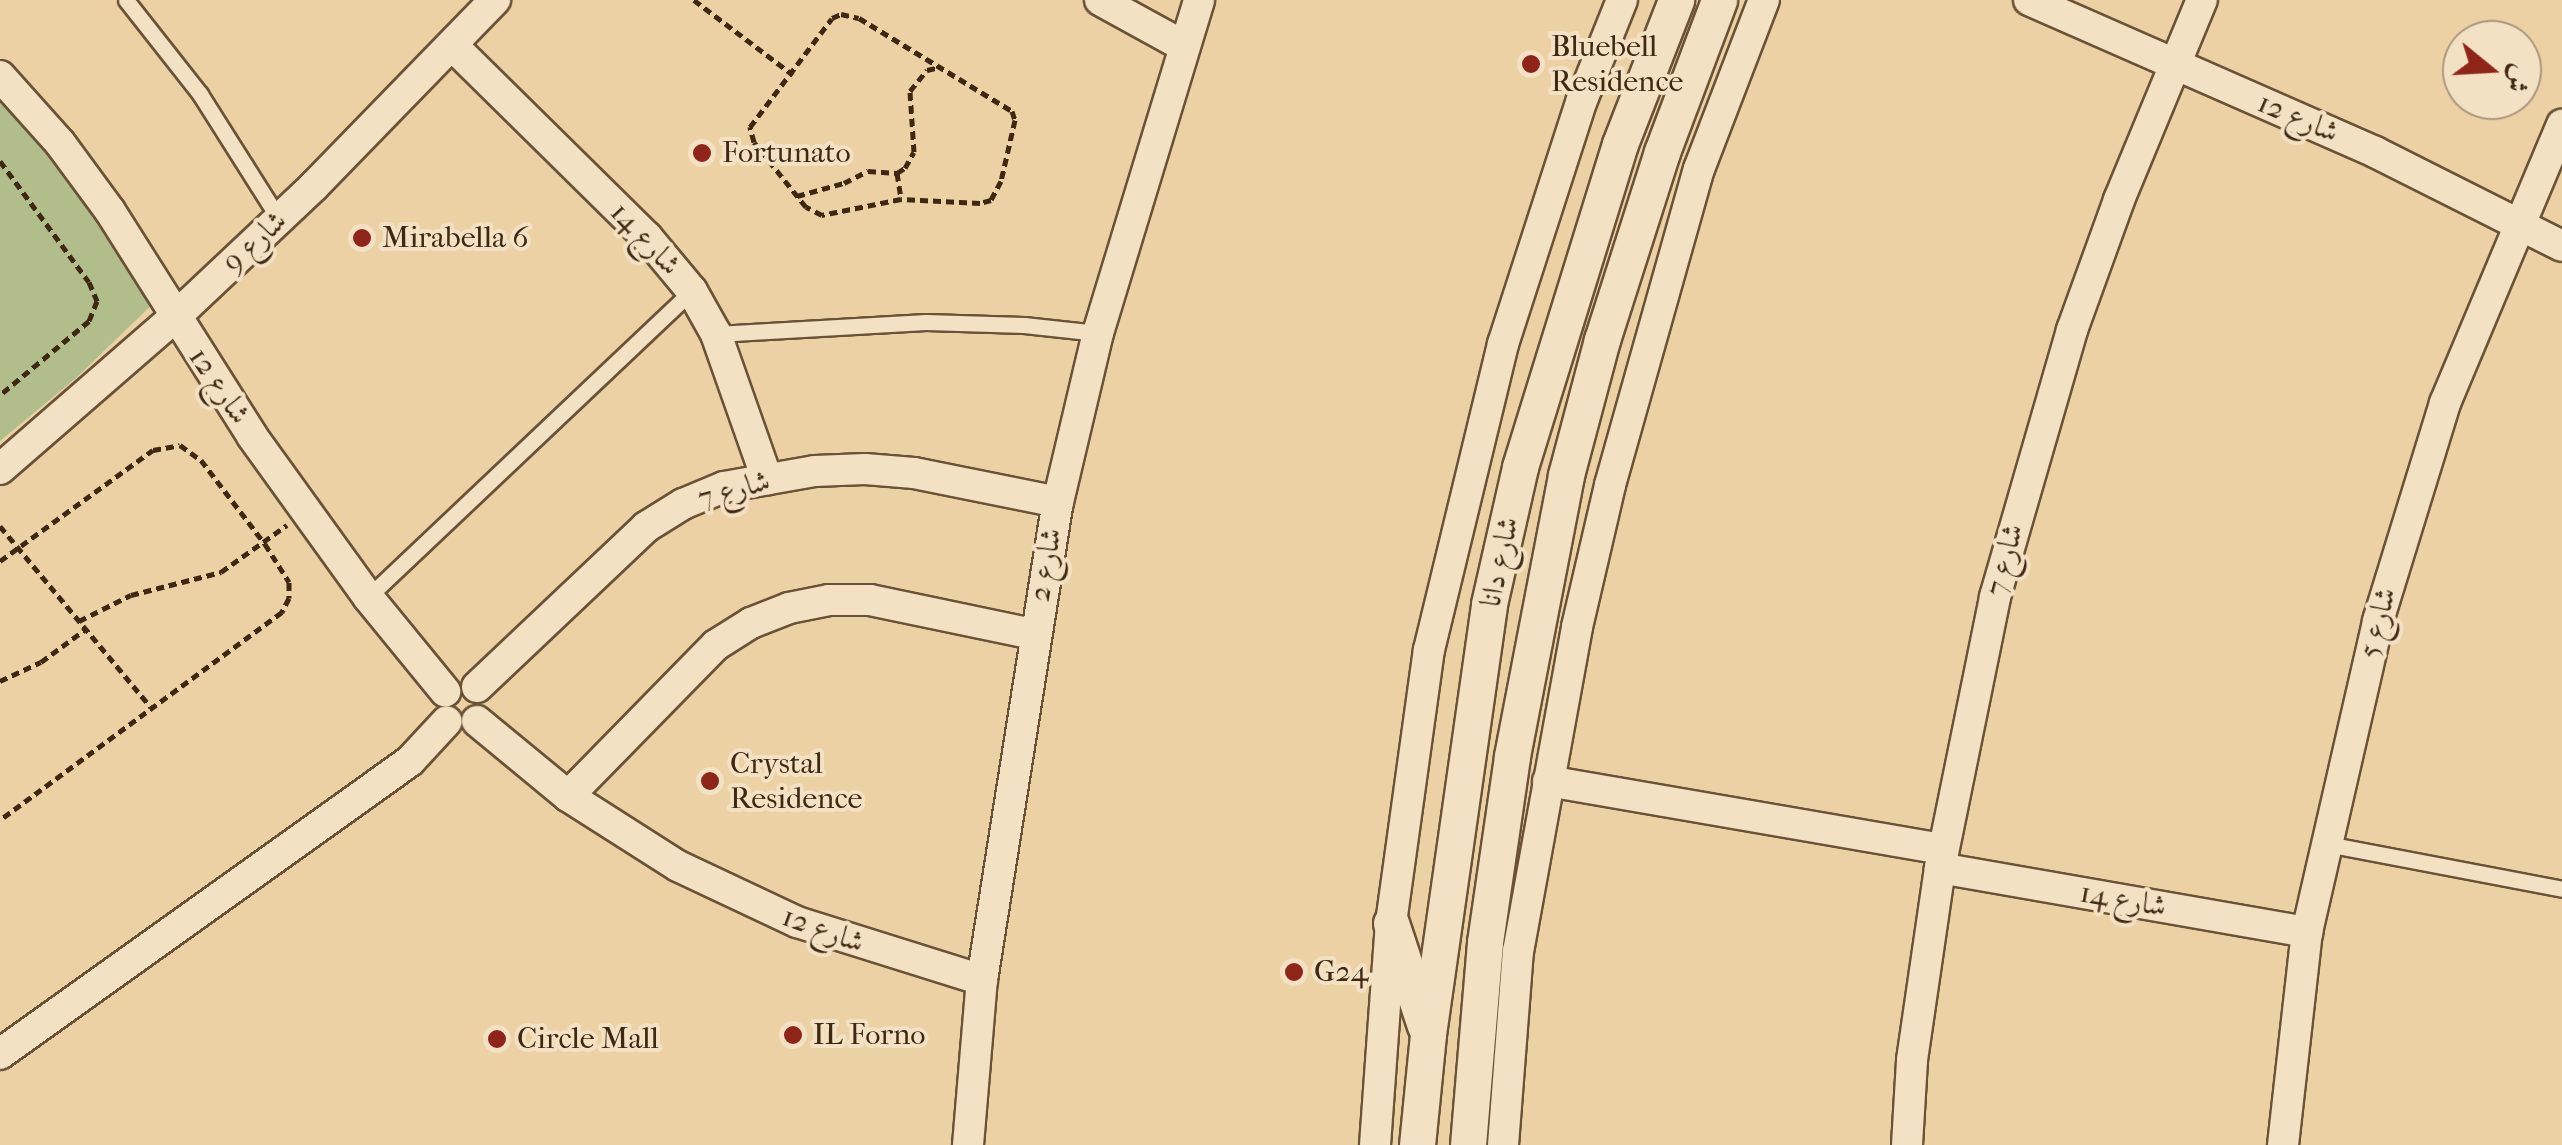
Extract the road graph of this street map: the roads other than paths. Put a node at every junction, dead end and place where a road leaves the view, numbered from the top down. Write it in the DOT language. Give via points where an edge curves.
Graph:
graph roads {
  1 [pos="126,0"];
  2 [pos="495,0"];
  3 [pos="1100,0"];
  4 [pos="1199,0"];
  5 [pos="1622,0"];
  6 [pos="1676,0"];
  7 [pos="1719,0"];
  8 [pos="1764,0"];
  9 [pos="2029,0"];
  10 [pos="2202,0"];
  11 [pos="1182,45"];
  12 [pos="453,46"];
  13 [pos="2173,65"];
  14 [pos="0,76"];
  15 [pos="2562,125"];
  16 [pos="279,220"];
  17 [pos="2516,226"];
  18 [pos="2562,246"];
  19 [pos="692,292"];
  20 [pos="174,318"];
  21 [pos="716,334"];
  22 [pos="1098,334"];
  23 [pos="0,469"];
  24 [pos="767,478"];
  25 [pos="1058,502"];
  26 [pos="368,597"];
  27 [pos="1033,634"];
  28 [pos="456,711"];
  29 [pos="1548,781"];
  30 [pos="568,796"];
  31 [pos="2327,844"];
  32 [pos="1942,859"];
  33 [pos="2562,889"];
  34 [pos="1391,923"];
  35 [pos="2306,932"];
  36 [pos="982,980"];
  37 [pos="1428,1034"];
  38 [pos="0,1054"];
  39 [pos="968,1145"];
  40 [pos="1376,1145"];
  41 [pos="1416,1145"];
  42 [pos="1468,1145"];
  43 [pos="1503,1145"];
  44 [pos="1907,1145"];
  45 [pos="2282,1145"];
  1 -- 16 [label="lane" via="200,94"];
  2 -- 12 [label="street, شارع 9"];
  3 -- 11 [label="street"];
  4 -- 11 [label="street, شارع 2"];
  5 -- 34 [label="street" via="1540,225 1450,553 1410,768"];
  6 -- 37 [label="street, شارع دانا" via="1608,182 1520,467 1490,604"];
  7 -- 42 [label="street, شارع دانا" via="1662,152 1566,475 1512,756"];
  8 -- 29 [label="street" via="1699,169 1616,467 1576,627"];
  9 -- 13 [label="street, شارع 12"];
  10 -- 13 [label="street, شارع 7"];
  11 -- 22 [label="street, شارع 2"];
  12 -- 16 [label="street, شارع 9"];
  12 -- 19 [label="street, شارع 14" via="647,237"];
  13 -- 17 [label="street, شارع 12" via="2375,152"];
  13 -- 32 [label="street, شارع 7" via="2072,330 2031,463 1986,635"];
  14 -- 20 [label="street, شارع 12" via="110,211"];
  15 -- 17 [label="street, شارع 5"];
  16 -- 20 [label="street, شارع 9"];
  17 -- 18 [label="street, شارع 12"];
  17 -- 31 [label="street, شارع 5" via="2445,403 2410,512"];
  19 -- 21 [label="street, شارع 14"];
  19 -- 26 [label="lane"];
  20 -- 23 [label="street, شارع 9"];
  20 -- 26 [label="street, شارع 12"];
  21 -- 22 [label="lane" via="926,322"];
  21 -- 24 [label="street, شارع 14"];
  22 -- 25 [label="street, شارع 2"];
  24 -- 25 [label="street, شارع 7" via="914,472"];
  24 -- 28 [label="street, شارع 7" via="710,493 646,527 477,687 484,704"];
  25 -- 27 [label="street, شارع 2"];
  26 -- 28 [label="street, شارع 12"];
  27 -- 30 [label="street" via="870,600 789,608 716,644"];
  27 -- 36 [label="street, شارع 2"];
  28 -- 30 [label="street, شارع 12"];
  28 -- 38 [label="street" via="410,761"];
  29 -- 32 [label="street, شارع 14"];
  29 -- 43 [label="street" via="1518,952"];
  30 -- 36 [label="street, شارع 12" via="737,896 860,944"];
  31 -- 33 [label="lane"];
  31 -- 35 [label="street, شارع 5"];
  32 -- 35 [label="street, شارع 14"];
  32 -- 44 [label="street, شارع 7" via="1912,1060"];
  34 -- 37 [label="street"];
  34 -- 40 [label="street"];
  35 -- 45 [label="street, شارع 5"];
  36 -- 39 [label="street, شارع 2"];
  37 -- 41 [label="street, شارع دانا"];
}
